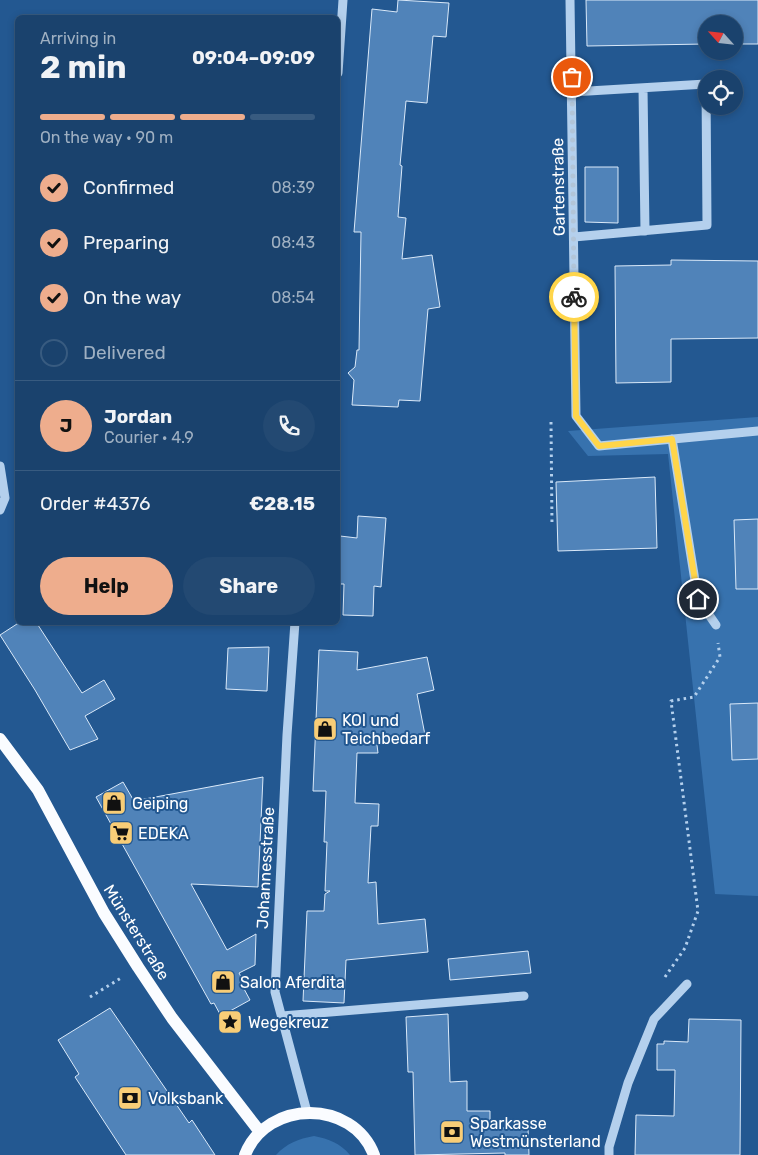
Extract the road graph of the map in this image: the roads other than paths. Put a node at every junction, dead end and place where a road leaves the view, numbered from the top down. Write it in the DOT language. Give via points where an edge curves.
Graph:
graph roads {
  1 [pos="343,0"];
  2 [pos="570,0"];
  3 [pos="340,44"];
  4 [pos="643,88"];
  5 [pos="572,92"];
  6 [pos="645,230"];
  7 [pos="574,236"];
  8 [pos="758,431"];
  9 [pos="672,439"];
  10 [pos="0,466"];
  11 [pos="0,510"];
  12 [pos="295,625"];
  13 [pos="716,625"];
  14 [pos="0,739"];
  15 [pos="686,984"];
  16 [pos="524,996"];
  17 [pos="282,1016"];
  18 [pos="307,1112"];
  19 [pos="260,1132"];
  20 [pos="245,1155"];
  21 [pos="374,1155"];
  22 [pos="609,1155"];
  1 -- 3 [label="street"];
  2 -- 5 [label="street, Gartenstraße"];
  4 -- 5 [label="street"];
  4 -- 6 [label="street"];
  4 -- 6 [label="street" via="706,84 707,225"];
  5 -- 7 [label="street, Gartenstraße"];
  6 -- 7 [label="street"];
  7 -- 9 [label="street, Gartenstraße" via="576,416 599,446"];
  8 -- 9 [label="street, Gartenstraße"];
  9 -- 13 [label="street" via="698,599"];
  10 -- 11 [label="street" via="5,498"];
  12 -- 17 [label="street, Johannesstraße" via="286,735 275,992"];
  14 -- 19 [label="main road, Münsterstraße" via="38,790 104,913 138,967 172,1018"];
  15 -- 22 [label="street" via="654,1019 628,1083"];
  16 -- 17 [label="street"];
  17 -- 18 [label="street, Johannesstraße"];
  18 -- 19 [label="main road" via="282,1118"];
  18 -- 21 [label="main road" via="332,1115 354,1127 371,1146"];
  19 -- 20 [label="main road"];
}
